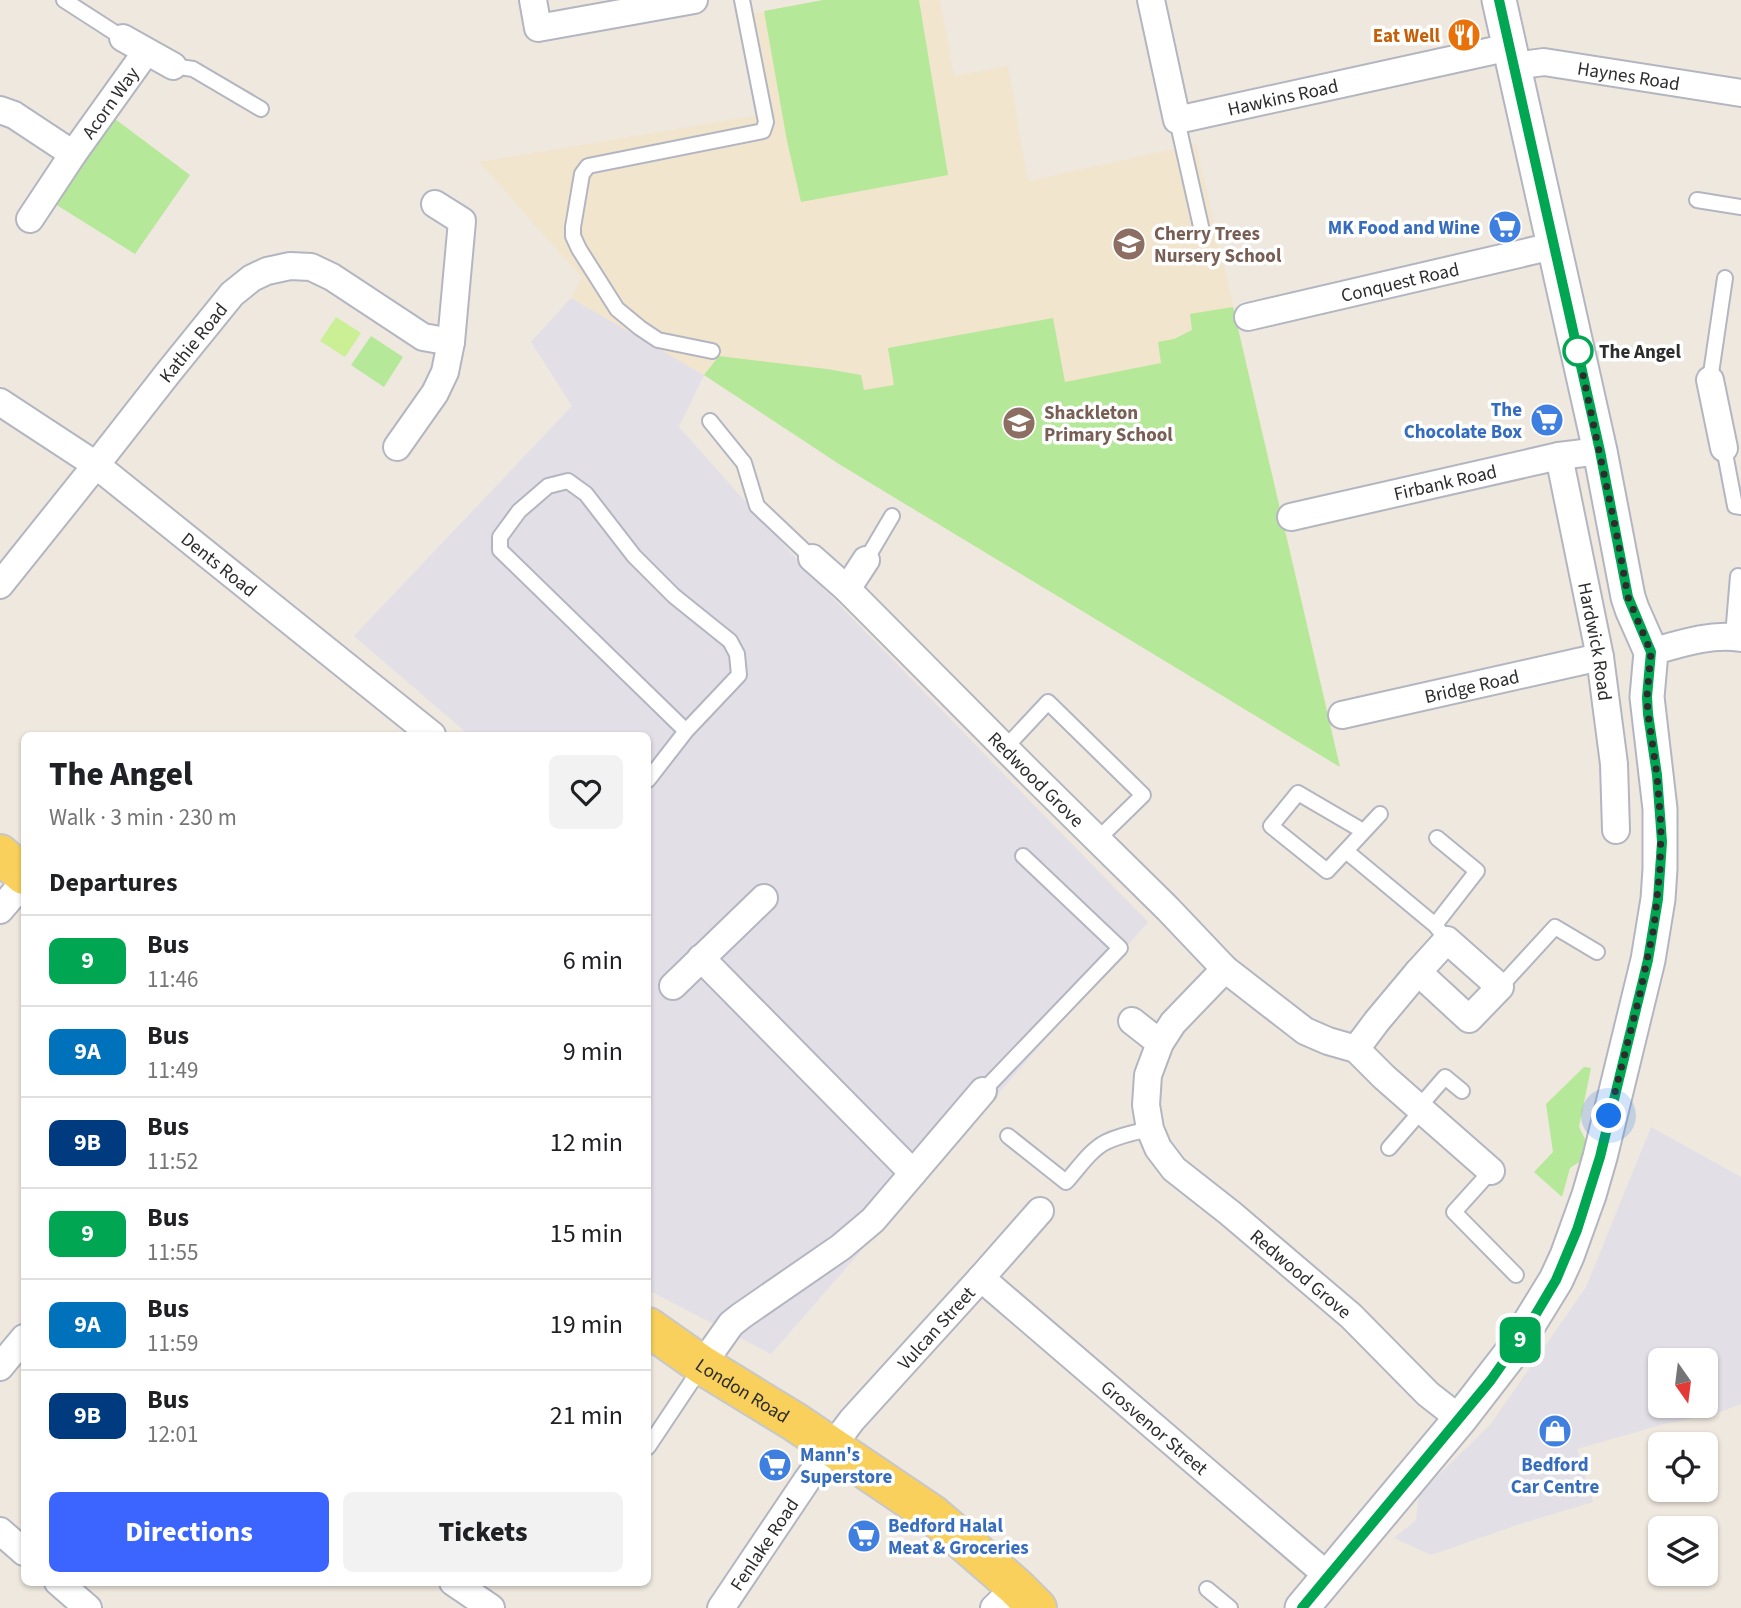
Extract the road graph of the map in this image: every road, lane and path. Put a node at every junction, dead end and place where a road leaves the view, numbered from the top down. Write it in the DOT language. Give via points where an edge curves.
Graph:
graph roads {
  1 [pos="64,0"];
  2 [pos="533,0"];
  3 [pos="694,0"];
  4 [pos="742,0"];
  5 [pos="1150,0"];
  6 [pos="1499,0"];
  7 [pos="123,37"];
  8 [pos="146,52"];
  9 [pos="1512,56"];
  10 [pos="173,66"];
  11 [pos="1741,93"];
  12 [pos="0,110"];
  13 [pos="261,110"];
  14 [pos="1177,120"];
  15 [pos="73,154"];
  16 [pos="1697,200"];
  17 [pos="435,204"];
  18 [pos="1741,207"];
  19 [pos="30,219"];
  20 [pos="1202,231"];
  21 [pos="1553,246"];
  22 [pos="1725,278"];
  23 [pos="1248,317"];
  24 [pos="451,342"];
  25 [pos="712,351"];
  26 [pos="1710,380"];
  27 [pos="0,401"];
  28 [pos="1729,410"];
  29 [pos="710,421"];
  30 [pos="397,447"];
  31 [pos="1724,448"];
  32 [pos="1600,451"];
  33 [pos="1559,456"];
  34 [pos="96,465"];
  35 [pos="1741,507"];
  36 [pos="892,516"];
  37 [pos="1291,517"];
  38 [pos="812,558"];
  39 [pos="866,560"];
  40 [pos="1738,576"];
  41 [pos="0,585"];
  42 [pos="847,589"];
  43 [pos="1737,637"];
  44 [pos="1651,652"];
  45 [pos="1600,657"];
  46 [pos="1342,715"];
  47 [pos="686,731"];
  48 [pos="428,732"];
  49 [pos="1005,748"];
  50 [pos="651,776"];
  51 [pos="1380,814"];
  52 [pos="1616,830"];
  53 [pos="1363,831"];
  54 [pos="1437,838"];
  55 [pos="1097,839"];
  56 [pos="1346,851"];
  57 [pos="0,854"];
  58 [pos="1023,856"];
  59 [pos="21,872"];
  60 [pos="21,886"];
  61 [pos="764,898"];
  62 [pos="0,910"];
  63 [pos="1441,933"];
  64 [pos="1597,952"];
  65 [pos="701,958"];
  66 [pos="1225,969"];
  67 [pos="1418,972"];
  68 [pos="673,986"];
  69 [pos="1500,987"];
  70 [pos="1132,1021"];
  71 [pos="1160,1043"];
  72 [pos="1356,1049"];
  73 [pos="983,1091"];
  74 [pos="1462,1091"];
  75 [pos="1420,1108"];
  76 [pos="1150,1129"];
  77 [pos="1008,1136"];
  78 [pos="1389,1148"];
  79 [pos="1491,1171"];
  80 [pos="913,1173"];
  81 [pos="1040,1211"];
  82 [pos="1516,1275"];
  83 [pos="981,1278"];
  84 [pos="651,1329"];
  85 [pos="21,1342"];
  86 [pos="702,1364"];
  87 [pos="0,1367"];
  88 [pos="1460,1419"];
  89 [pos="651,1442"];
  90 [pos="831,1446"];
  91 [pos="0,1531"];
  92 [pos="21,1549"];
  93 [pos="1328,1576"];
  94 [pos="63,1586"];
  95 [pos="459,1586"];
  96 [pos="1208,1589"];
  97 [pos="1016,1601"];
  98 [pos="88,1608"];
  99 [pos="491,1608"];
  100 [pos="721,1608"];
  101 [pos="1230,1608"];
  102 [pos="1302,1608"];
  1 -- 7 [label="lane"];
  2 -- 3 [label="street" via="538,27"];
  4 -- 25 [label="lane" via="766,122 763,131 588,166 582,174 573,228 579,249 617,309 659,340"];
  5 -- 14 [label="street"];
  6 -- 9 [label="street"];
  7 -- 8 [label="street, Acorn Way"];
  8 -- 10 [label="street, Acorn Way"];
  8 -- 15 [label="street, Acorn Way"];
  9 -- 11 [label="street, Haynes Road"];
  9 -- 14 [label="street, Hawkins Road"];
  9 -- 21 [label="street"];
  10 -- 13 [label="lane" via="193,69"];
  12 -- 15 [label="street, Acorn Way"];
  14 -- 20 [label="lane"];
  15 -- 19 [label="street, Acorn Way"];
  16 -- 18 [label="lane"];
  17 -- 24 [label="street" via="462,221"];
  21 -- 23 [label="street, Conquest Road"];
  21 -- 32 [label="street"];
  22 -- 26 [label="lane"];
  24 -- 30 [label="street" via="435,393"];
  24 -- 34 [label="street, Kathie Road" via="423,337 311,267 267,271 232,294"];
  26 -- 28 [label="street"];
  27 -- 34 [label="street, Dents Road"];
  28 -- 31 [label="street"];
  29 -- 38 [label="lane" via="744,463 757,506"];
  31 -- 35 [label="lane" via="1735,506"];
  32 -- 33 [label="street, Firbank Road"];
  32 -- 44 [label="street" via="1628,597"];
  33 -- 37 [label="street, Firbank Road"];
  33 -- 45 [label="street, Hardwick Road"];
  34 -- 41 [label="street, Kathie Road"];
  34 -- 48 [label="street, Dents Road"];
  36 -- 39 [label="lane"];
  38 -- 42 [label="street, Redwood Grove"];
  39 -- 42 [label="street"];
  40 -- 43 [label="lane"];
  42 -- 49 [label="street, Redwood Grove"];
  43 -- 44 [label="street" via="1692,641"];
  44 -- 88 [label="street" via="1648,714 1662,842 1658,899 1648,960 1600,1157 1556,1280 1530,1324"];
  45 -- 46 [label="street, Bridge Road"];
  45 -- 52 [label="street, Hardwick Road" via="1614,764"];
  47 -- 47 [label="lane" via="739,675 730,641 634,556 586,494 568,481 548,486 519,511 500,537 500,550"];
  47 -- 50 [label="lane"];
  49 -- 55 [label="street, Redwood Grove"];
  49 -- 55 [label="lane" via="1048,702 1143,795"];
  51 -- 53 [label="lane"];
  53 -- 56 [label="lane"];
  53 -- 56 [label="lane" via="1298,793 1271,826 1327,872"];
  54 -- 63 [label="lane" via="1477,871"];
  55 -- 66 [label="street, Redwood Grove"];
  56 -- 63 [label="lane"];
  57 -- 59 [label="main road"];
  58 -- 73 [label="lane" via="1120,948"];
  60 -- 62 [label="street"];
  61 -- 65 [label="street"];
  63 -- 67 [label="street"];
  63 -- 69 [label="street"];
  64 -- 69 [label="lane" via="1555,927"];
  65 -- 68 [label="street"];
  65 -- 80 [label="street"];
  66 -- 71 [label="street, Redwood Grove"];
  66 -- 72 [label="street, Redwood Grove" via="1305,1031"];
  67 -- 69 [label="street" via="1469,1019"];
  67 -- 72 [label="street"];
  70 -- 71 [label="street"];
  71 -- 76 [label="street, Redwood Grove" via="1148,1075"];
  72 -- 75 [label="street, Redwood Grove"];
  73 -- 80 [label="street"];
  74 -- 75 [label="lane" via="1445,1077"];
  75 -- 78 [label="lane"];
  75 -- 79 [label="street, Redwood Grove"];
  76 -- 77 [label="lane" via="1104,1143 1066,1182"];
  76 -- 88 [label="street, Redwood Grove" via="1174,1169 1351,1316 1428,1394"];
  79 -- 82 [label="lane" via="1454,1212"];
  80 -- 86 [label="street" via="873,1220 841,1247 731,1324"];
  81 -- 83 [label="street, Vulcan Street"];
  83 -- 90 [label="street, Vulcan Street"];
  83 -- 93 [label="street, Grosvenor Street"];
  84 -- 86 [label="main road, London Road"];
  85 -- 87 [label="street"];
  86 -- 89 [label="lane"];
  86 -- 90 [label="main road, London Road"];
  88 -- 93 [label="street"];
  90 -- 97 [label="main road, London Road" via="933,1515"];
  90 -- 100 [label="street, Fenlake Road"];
  91 -- 92 [label="street"];
  93 -- 102 [label="street"];
  94 -- 98 [label="street"];
  95 -- 99 [label="street"];
  96 -- 101 [label="lane"];
}
